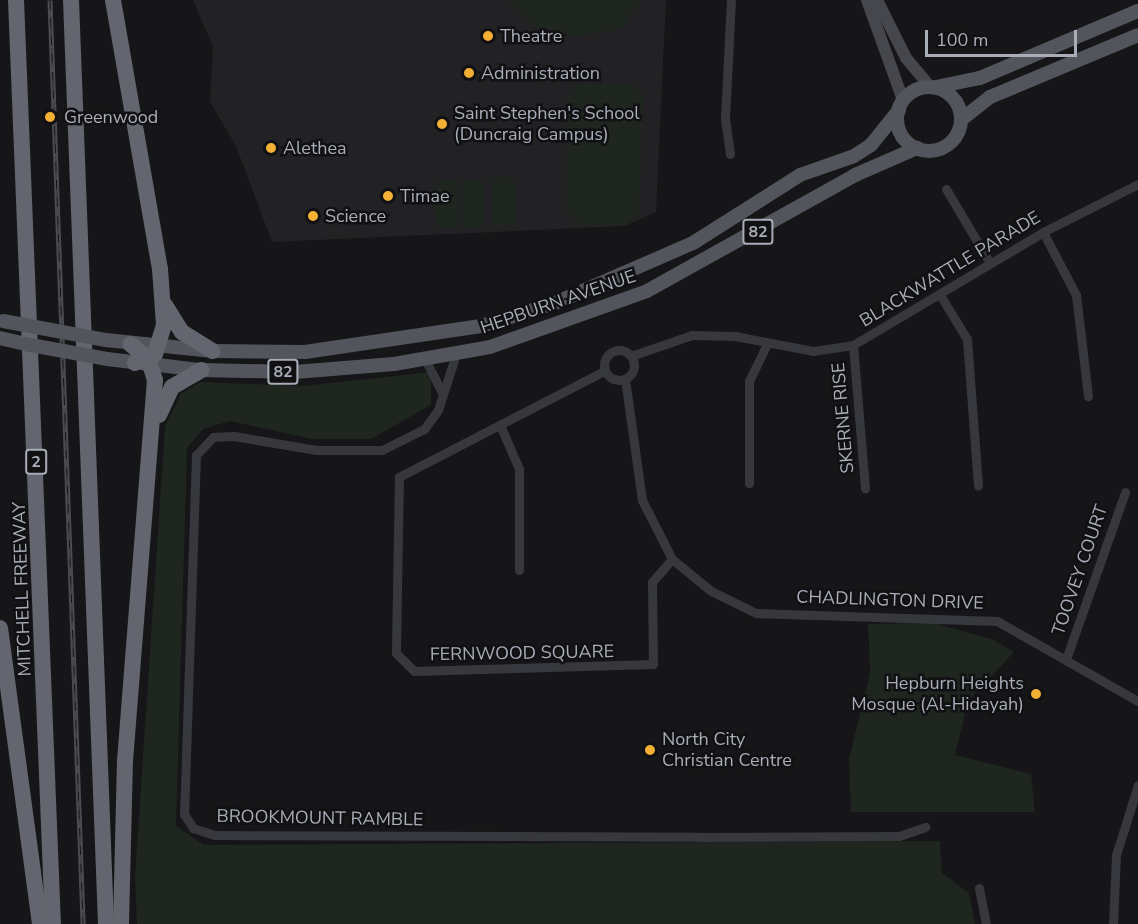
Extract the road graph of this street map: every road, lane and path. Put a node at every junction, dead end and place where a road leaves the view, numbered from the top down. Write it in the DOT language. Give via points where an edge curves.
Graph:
graph roads {
  1 [pos="16,0"];
  2 [pos="71,0"];
  3 [pos="113,0"];
  4 [pos="731,0"];
  5 [pos="867,0"];
  6 [pos="878,0"];
  7 [pos="1138,11"];
  8 [pos="1138,34"];
  9 [pos="933,87"];
  10 [pos="901,105"];
  11 [pos="962,119"];
  12 [pos="917,148"];
  13 [pos="730,154"];
  14 [pos="1138,184"];
  15 [pos="946,189"];
  16 [pos="1043,232"];
  17 [pos="990,263"];
  18 [pos="940,295"];
  19 [pos="162,299"];
  20 [pos="2,320"];
  21 [pos="2,339"];
  22 [pos="130,344"];
  23 [pos="767,344"];
  24 [pos="853,345"];
  25 [pos="213,351"];
  26 [pos="456,354"];
  27 [pos="631,356"];
  28 [pos="148,358"];
  29 [pos="425,359"];
  30 [pos="201,370"];
  31 [pos="604,370"];
  32 [pos="625,380"];
  33 [pos="442,392"];
  34 [pos="1088,396"];
  35 [pos="500,425"];
  36 [pos="152,442"];
  37 [pos="749,483"];
  38 [pos="978,486"];
  39 [pos="865,488"];
  40 [pos="1125,492"];
  41 [pos="672,559"];
  42 [pos="519,570"];
  43 [pos="0,628"];
  44 [pos="1066,660"];
  45 [pos="1138,701"];
  46 [pos="1138,785"];
  47 [pos="925,826"];
  48 [pos="979,888"];
  49 [pos="40,924"];
  50 [pos="53,924"];
  51 [pos="106,924"];
  52 [pos="120,924"];
  53 [pos="987,924"];
  54 [pos="1113,924"];
  1 -- 50 [label="highway, MITCHELL FREEWAY / 2"];
  2 -- 51 [label="highway"];
  3 -- 19 [label="highway"];
  4 -- 13 [label="street" via="725,118"];
  5 -- 10 [label="main road"];
  6 -- 9 [label="main road" via="906,58"];
  7 -- 9 [label="main road, 82" via="980,78"];
  8 -- 11 [label="main road, 82" via="990,97"];
  9 -- 10 [label="main road, 82"];
  9 -- 11 [label="main road" via="954,99"];
  10 -- 12 [label="main road" via="900,132"];
  10 -- 25 [label="main road, HEPBURN AVENUE / 82" via="881,134 854,156 800,175 693,243 555,303 482,326 402,342 305,352"];
  11 -- 12 [label="main road, 82" via="947,146"];
  12 -- 26 [label="main road, HEPBURN AVENUE / 82" via="855,175 647,291 547,329"];
  14 -- 16 [label="street, BLACKWATTLE PARADE"];
  15 -- 17 [label="street"];
  16 -- 17 [label="street, BLACKWATTLE PARADE"];
  16 -- 34 [label="street" via="1077,295"];
  17 -- 18 [label="street, BLACKWATTLE PARADE"];
  18 -- 24 [label="street, BLACKWATTLE PARADE"];
  18 -- 38 [label="street" via="967,339"];
  19 -- 25 [label="highway" via="182,332"];
  19 -- 28 [label="highway"];
  20 -- 22 [label="main road, bridge"];
  21 -- 28 [label="main road, HEPBURN AVENUE / 82, bridge" via="107,359"];
  22 -- 28 [label="highway"];
  23 -- 24 [label="street, BLACKWATTLE PARADE" via="813,351"];
  23 -- 27 [label="street, BLACKWATTLE PARADE" via="692,335"];
  23 -- 37 [label="street" via="749,381"];
  24 -- 39 [label="street, SKERNE RISE"];
  25 -- 28 [label="main road, HEPBURN AVENUE / 82"];
  26 -- 29 [label="main road, HEPBURN AVENUE / 82"];
  26 -- 33 [label="street, BROOKMOUNT RAMBLE"];
  27 -- 31 [label="street" via="611,352"];
  27 -- 32 [label="street" via="635,367"];
  28 -- 30 [label="main road, HEPBURN AVENUE / 82"];
  28 -- 36 [label="highway" via="155,380"];
  29 -- 30 [label="main road, HEPBURN AVENUE / 82" via="335,370"];
  29 -- 33 [label="street"];
  30 -- 36 [label="highway" via="163,398"];
  31 -- 32 [label="street" via="615,380"];
  31 -- 35 [label="street, FERNWOOD SQUARE"];
  32 -- 41 [label="street" via="642,500"];
  33 -- 47 [label="street, BROOKMOUNT RAMBLE" via="438,410 423,429 382,450 316,450 234,436 213,437 196,454 184,814 193,828 215,835 899,837"];
  35 -- 41 [label="street, FERNWOOD SQUARE" via="399,477 396,653 414,671 645,668 653,664 652,582"];
  35 -- 42 [label="street" via="519,469"];
  36 -- 52 [label="highway" via="125,761"];
  40 -- 44 [label="street, TOOVEY COURT"];
  41 -- 44 [label="street, CHADLINGTON DRIVE" via="711,591 756,613 997,621"];
  43 -- 49 [label="highway"];
  44 -- 45 [label="street, CHADLINGTON DRIVE"];
  46 -- 54 [label="street" via="1116,855"];
  48 -- 53 [label="street"];
}
